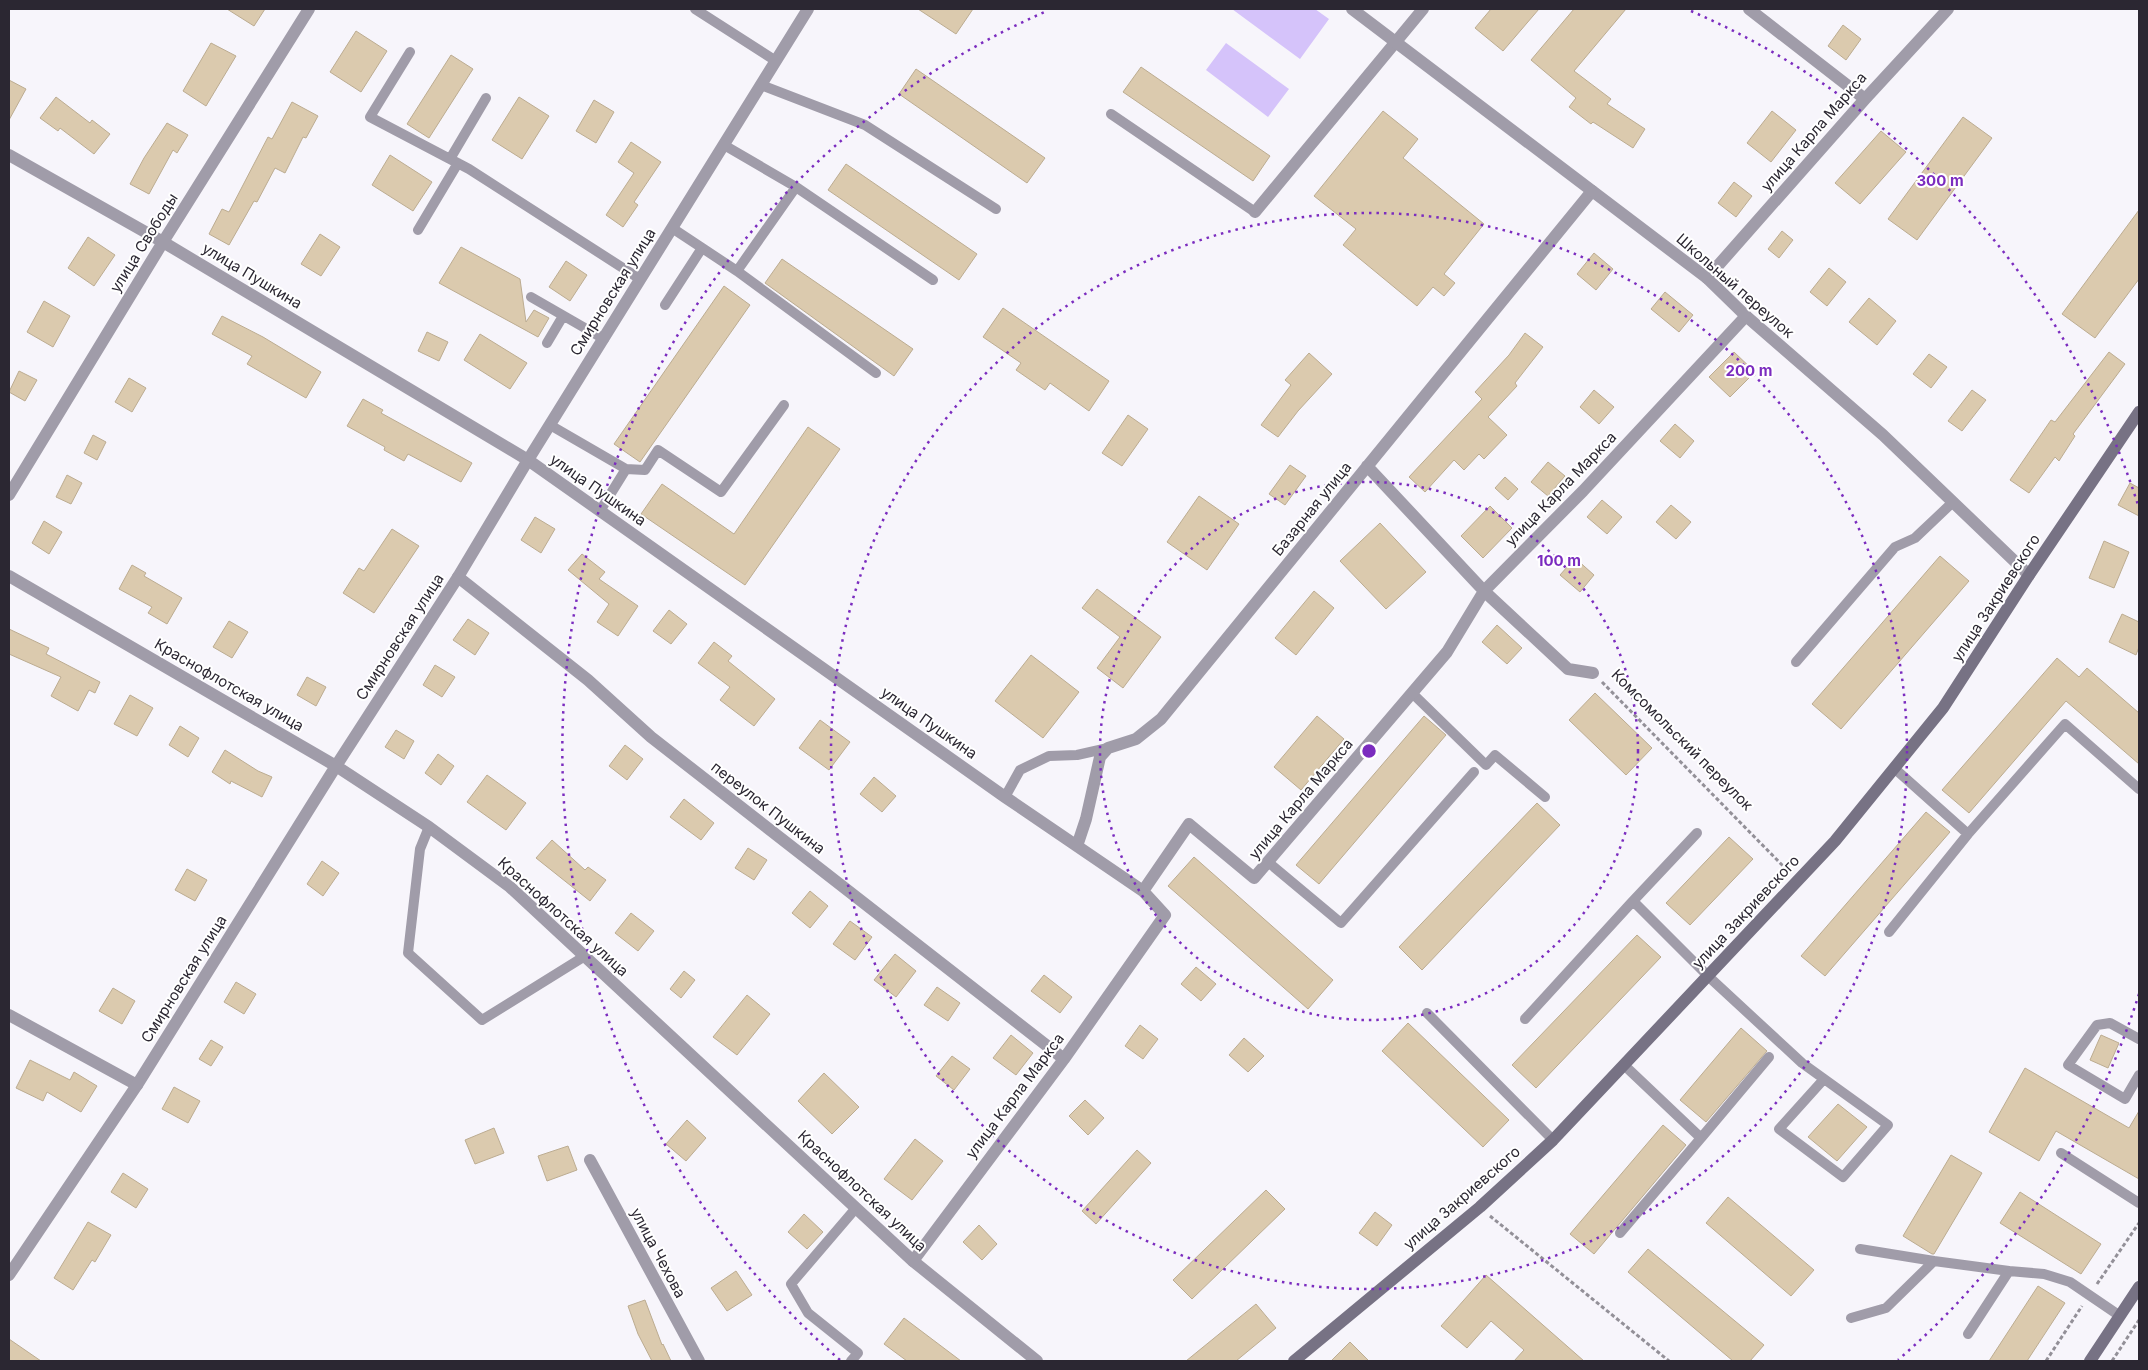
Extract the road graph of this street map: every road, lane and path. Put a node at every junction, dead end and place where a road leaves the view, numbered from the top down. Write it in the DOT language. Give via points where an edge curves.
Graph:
graph roads {
  1 [pos="309,9"];
  2 [pos="695,9"];
  3 [pos="808,9"];
  4 [pos="1352,9"];
  5 [pos="1423,9"];
  6 [pos="1749,9"];
  7 [pos="1948,9"];
  8 [pos="1396,42"];
  9 [pos="410,52"];
  10 [pos="776,60"];
  11 [pos="761,85"];
  12 [pos="486,98"];
  13 [pos="1865,99"];
  14 [pos="1111,114"];
  15 [pos="724,145"];
  16 [pos="9,155"];
  17 [pos="454,161"];
  18 [pos="796,187"];
  19 [pos="1592,191"];
  20 [pos="996,209"];
  21 [pos="1255,212"];
  22 [pos="672,228"];
  23 [pos="418,230"];
  24 [pos="163,242"];
  25 [pos="702,248"];
  26 [pos="737,271"];
  27 [pos="1707,278"];
  28 [pos="640,279"];
  29 [pos="933,280"];
  30 [pos="531,297"];
  31 [pos="665,305"];
  32 [pos="563,316"];
  33 [pos="1746,316"];
  34 [pos="604,338"];
  35 [pos="547,343"];
  36 [pos="876,373"];
  37 [pos="784,405"];
  38 [pos="2139,412"];
  39 [pos="550,425"];
  40 [pos="528,460"];
  41 [pos="1368,466"];
  42 [pos="626,470"];
  43 [pos="9,495"];
  44 [pos="1952,502"];
  45 [pos="600,511"];
  46 [pos="2029,575"];
  47 [pos="9,576"];
  48 [pos="458,577"];
  49 [pos="1484,591"];
  50 [pos="1796,662"];
  51 [pos="1593,673"];
  52 [pos="1412,693"];
  53 [pos="1108,748"];
  54 [pos="336,766"];
  55 [pos="1894,768"];
  56 [pos="1474,772"];
  57 [pos="2139,789"];
  58 [pos="1005,797"];
  59 [pos="1546,797"];
  60 [pos="429,827"];
  61 [pos="1697,833"];
  62 [pos="1968,834"];
  63 [pos="1077,846"];
  64 [pos="1268,862"];
  65 [pos="1798,881"];
  66 [pos="1142,890"];
  67 [pos="1633,901"];
  68 [pos="1889,932"];
  69 [pos="585,956"];
  70 [pos="1709,976"];
  71 [pos="1426,1013"];
  72 [pos="9,1015"];
  73 [pos="1525,1019"];
  74 [pos="2139,1039"];
  75 [pos="1769,1057"];
  76 [pos="1064,1059"];
  77 [pos="1624,1065"];
  78 [pos="2139,1075"];
  79 [pos="1824,1079"];
  80 [pos="137,1085"];
  81 [pos="1702,1138"];
  82 [pos="1553,1140"];
  83 [pos="2061,1154"];
  84 [pos="590,1160"];
  85 [pos="2139,1203"];
  86 [pos="1480,1207"];
  87 [pos="856,1208"];
  88 [pos="1620,1233"];
  89 [pos="1860,1249"];
  90 [pos="913,1261"];
  91 [pos="1934,1261"];
  92 [pos="2010,1272"];
  93 [pos="9,1276"];
  94 [pos="2139,1288"];
  95 [pos="2120,1316"];
  96 [pos="1851,1318"];
  97 [pos="2139,1320"];
  98 [pos="1968,1334"];
  99 [pos="698,1361"];
  100 [pos="851,1361"];
  101 [pos="1037,1361"];
  102 [pos="1294,1361"];
  103 [pos="1669,1361"];
  104 [pos="2090,1361"];
  105 [pos="2112,1361"];
  1 -- 24 [label="street, улица Свободы"];
  2 -- 10 [label="lane"];
  3 -- 10 [label="street, Смирновская улица"];
  4 -- 8 [label="street, Школьный переулок"];
  5 -- 8 [label="street"];
  6 -- 13 [label="street"];
  7 -- 13 [label="street, улица Карла Маркса"];
  8 -- 19 [label="street, Школьный переулок"];
  8 -- 21 [label="street"];
  9 -- 17 [label="lane" via="370,117"];
  10 -- 11 [label="street, Смирновская улица"];
  11 -- 15 [label="street, Смирновская улица"];
  11 -- 20 [label="lane" via="865,125"];
  12 -- 17 [label="lane"];
  13 -- 27 [label="street, улица Карла Маркса"];
  14 -- 21 [label="lane"];
  15 -- 18 [label="lane"];
  15 -- 22 [label="street, Смирновская улица"];
  16 -- 24 [label="street, улица Пушкина"];
  17 -- 23 [label="lane"];
  17 -- 28 [label="lane"];
  18 -- 26 [label="lane"];
  18 -- 29 [label="lane"];
  19 -- 27 [label="street, Школьный переулок"];
  19 -- 41 [label="street, Базарная улица"];
  22 -- 25 [label="lane"];
  22 -- 28 [label="street, Смирновская улица"];
  24 -- 40 [label="street, улица Пушкина"];
  24 -- 43 [label="street, улица Свободы"];
  25 -- 26 [label="lane"];
  25 -- 31 [label="lane"];
  26 -- 36 [label="lane"];
  27 -- 33 [label="street, Школьный переулок"];
  28 -- 34 [label="street, Смирновская улица"];
  30 -- 32 [label="lane"];
  32 -- 34 [label="lane"];
  32 -- 35 [label="lane"];
  33 -- 44 [label="street, Школьный переулок" via="1884,436"];
  33 -- 49 [label="street, улица Карла Маркса"];
  34 -- 39 [label="street, Смирновская улица"];
  37 -- 42 [label="lane" via="720,492 658,450 645,470"];
  38 -- 46 [label="main road, улица Закриевского"];
  39 -- 40 [label="street, Смирновская улица"];
  39 -- 42 [label="lane"];
  40 -- 45 [label="street, улица Пушкина"];
  40 -- 48 [label="street, Смирновская улица"];
  41 -- 49 [label="street, Комсомольский переулок"];
  41 -- 53 [label="street, Базарная улица" via="1161,719 1136,738"];
  42 -- 45 [label="lane"];
  44 -- 46 [label="street, Школьный переулок"];
  44 -- 50 [label="lane" via="1915,538 1895,547"];
  45 -- 58 [label="street, улица Пушкина"];
  46 -- 55 [label="main road, улица Закриевского" via="1943,708"];
  47 -- 54 [label="street, Краснофлотская улица"];
  48 -- 54 [label="street, Смирновская улица"];
  48 -- 76 [label="street, переулок Пушкина" via="588,680 651,738"];
  49 -- 51 [label="street, Комсомольский переулок" via="1568,669"];
  49 -- 52 [label="street, улица Карла Маркса" via="1447,652"];
  51 -- 65 [label="path, Комсомольский переулок"];
  52 -- 59 [label="lane" via="1486,765 1495,755"];
  52 -- 64 [label="street, улица Карла Маркса"];
  53 -- 58 [label="lane" via="1077,755 1049,756 1020,770"];
  53 -- 63 [label="street" via="1100,757"];
  54 -- 60 [label="street, Краснофлотская улица"];
  54 -- 80 [label="street, Смирновская улица"];
  55 -- 62 [label="lane"];
  55 -- 65 [label="main road, улица Закриевского"];
  56 -- 64 [label="lane" via="1341,923"];
  57 -- 62 [label="lane" via="2066,724"];
  58 -- 63 [label="street, улица Пушкина"];
  60 -- 69 [label="street, Краснофлотская улица" via="510,887"];
  60 -- 69 [label="lane" via="420,849 408,953 482,1020"];
  61 -- 67 [label="lane"];
  62 -- 68 [label="lane"];
  63 -- 66 [label="street, улица Пушкина"];
  64 -- 66 [label="street, улица Карла Маркса" via="1254,878 1190,824"];
  65 -- 70 [label="main road, улица Закриевского"];
  66 -- 76 [label="street, улица Карла Маркса" via="1165,915"];
  67 -- 70 [label="lane"];
  67 -- 73 [label="lane"];
  69 -- 87 [label="street, Краснофлотская улица"];
  70 -- 77 [label="main road, улица Закриевского"];
  70 -- 79 [label="lane" via="1802,1063"];
  71 -- 82 [label="lane"];
  72 -- 80 [label="street"];
  74 -- 78 [label="lane" via="2110,1023 2097,1025 2068,1065 2125,1099"];
  75 -- 81 [label="lane"];
  76 -- 90 [label="street, улица Карла Маркса"];
  77 -- 81 [label="lane"];
  77 -- 82 [label="main road, улица Закриевского"];
  79 -- 79 [label="lane" via="1888,1125 1843,1177 1779,1129"];
  80 -- 93 [label="street, Смирновская улица"];
  81 -- 88 [label="lane"];
  82 -- 86 [label="main road, улица Закриевского"];
  83 -- 85 [label="lane"];
  84 -- 99 [label="street, улица Чехова"];
  86 -- 102 [label="main road, улица Закриевского"];
  86 -- 103 [label="path"];
  87 -- 90 [label="street, Краснофлотская улица"];
  87 -- 100 [label="lane" via="791,1284 808,1313 858,1353"];
  89 -- 91 [label="lane"];
  90 -- 101 [label="street, Краснофлотская улица"];
  91 -- 92 [label="lane"];
  91 -- 96 [label="lane" via="1886,1308"];
  92 -- 95 [label="lane" via="2044,1274 2070,1282"];
  92 -- 98 [label="lane"];
  94 -- 95 [label="main road"];
  95 -- 104 [label="main road"];
  97 -- 105 [label="path"];
}
